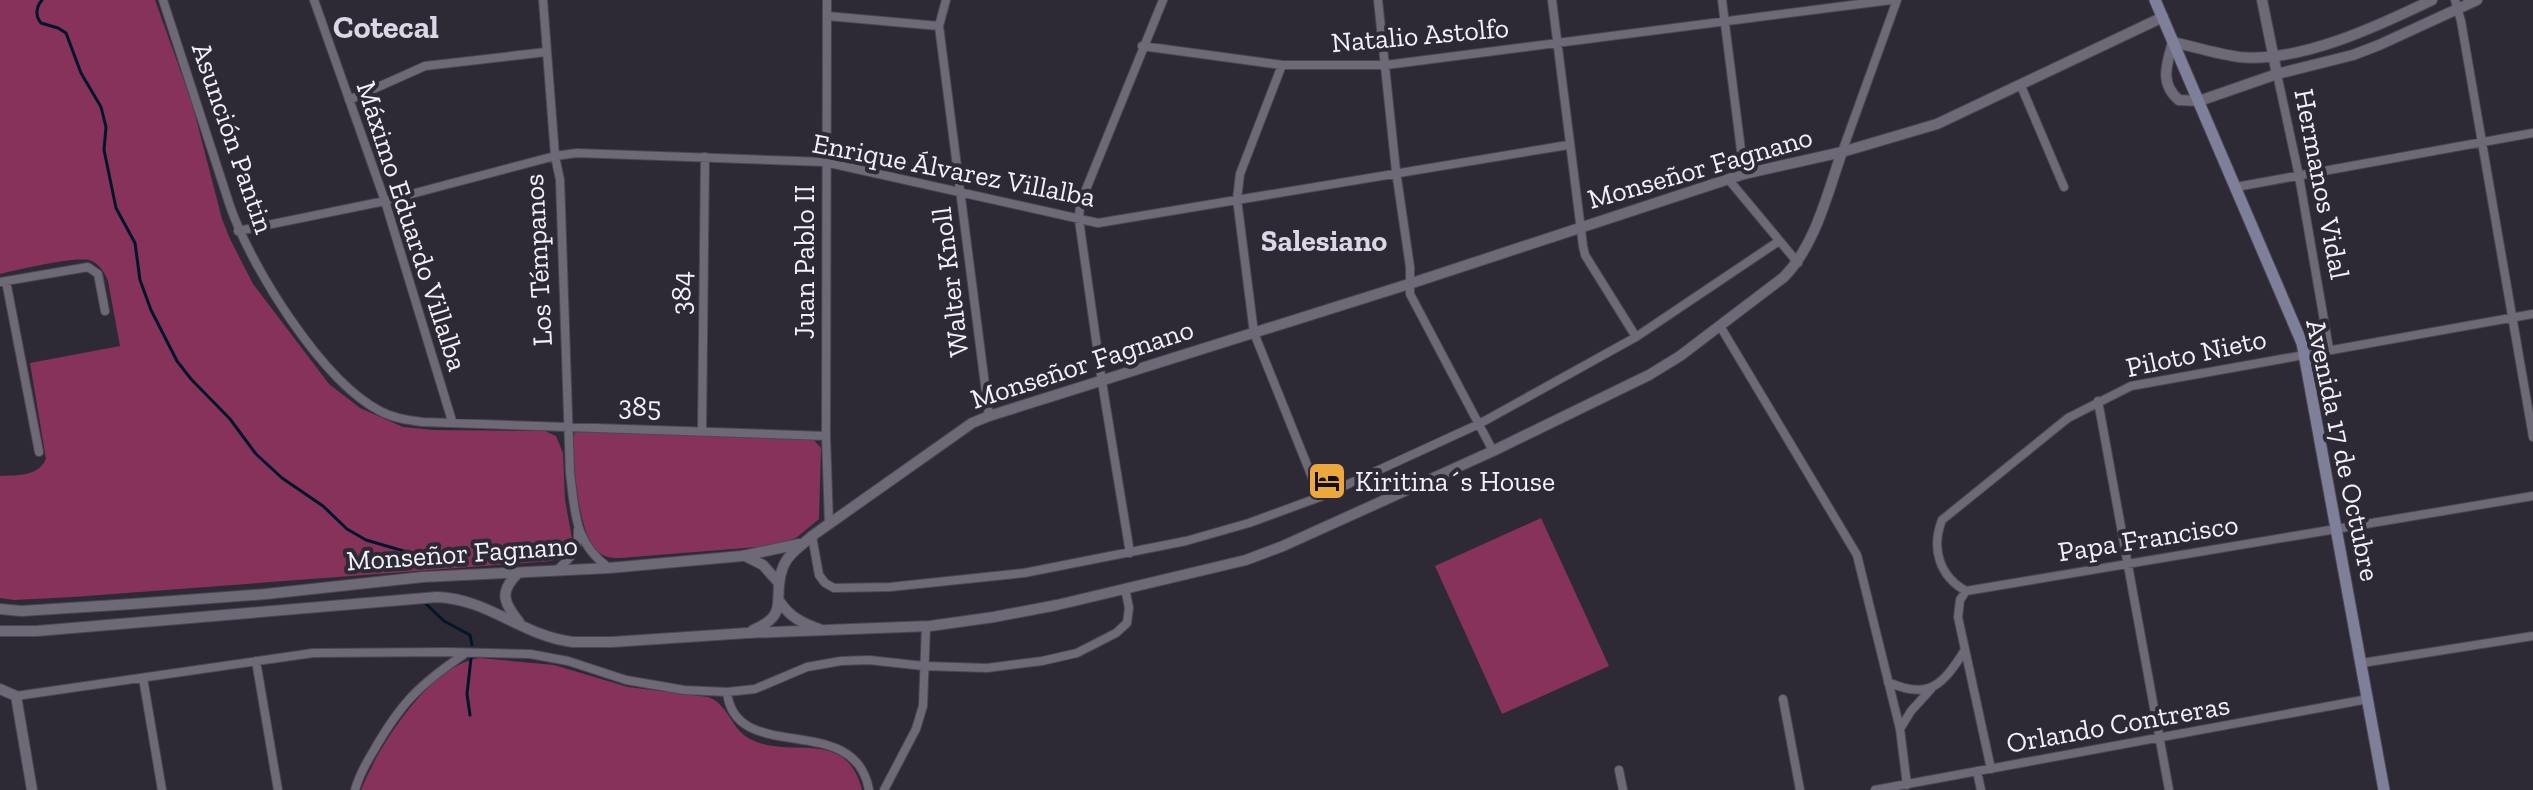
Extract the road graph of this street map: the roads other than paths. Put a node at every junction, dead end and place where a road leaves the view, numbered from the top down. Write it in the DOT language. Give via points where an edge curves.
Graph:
graph roads {
  1 [pos="163,0"];
  2 [pos="314,0"];
  3 [pos="543,0"];
  4 [pos="827,0"];
  5 [pos="946,0"];
  6 [pos="1163,0"];
  7 [pos="1378,0"];
  8 [pos="1552,0"];
  9 [pos="1722,0"];
  10 [pos="1894,0"];
  11 [pos="2155,0"];
  12 [pos="2262,0"];
  13 [pos="2432,0"];
  14 [pos="2477,0"];
  15 [pos="2457,4"];
  16 [pos="827,16"];
  17 [pos="2163,17"];
  18 [pos="1725,21"];
  19 [pos="939,26"];
  20 [pos="2173,42"];
  21 [pos="1558,44"];
  22 [pos="1142,46"];
  23 [pos="546,52"];
  24 [pos="2274,56"];
  25 [pos="1282,65"];
  26 [pos="1386,65"];
  27 [pos="2277,74"];
  28 [pos="2021,86"];
  29 [pos="349,100"];
  30 [pos="2199,101"];
  31 [pos="2533,133"];
  32 [pos="2483,142"];
  33 [pos="1568,145"];
  34 [pos="1842,152"];
  35 [pos="555,156"];
  36 [pos="705,157"];
  37 [pos="825,162"];
  38 [pos="1396,171"];
  39 [pos="1744,174"];
  40 [pos="2299,176"];
  41 [pos="1729,180"];
  42 [pos="2064,187"];
  43 [pos="2236,187"];
  44 [pos="961,193"];
  45 [pos="1237,199"];
  46 [pos="385,201"];
  47 [pos="1079,220"];
  48 [pos="1580,228"];
  49 [pos="238,231"];
  50 [pos="1779,241"];
  51 [pos="1798,263"];
  52 [pos="3,282"];
  53 [pos="1409,284"];
  54 [pos="105,311"];
  55 [pos="2533,314"];
  56 [pos="2512,317"];
  57 [pos="1720,326"];
  58 [pos="1254,333"];
  59 [pos="1636,337"];
  60 [pos="2329,349"];
  61 [pos="2304,353"];
  62 [pos="1102,382"];
  63 [pos="2098,401"];
  64 [pos="989,416"];
  65 [pos="452,421"];
  66 [pos="1479,424"];
  67 [pos="568,425"];
  68 [pos="702,430"];
  69 [pos="826,436"];
  70 [pos="2533,437"];
  71 [pos="1493,451"];
  72 [pos="39,452"];
  73 [pos="2533,496"];
  74 [pos="1320,497"];
  75 [pos="577,517"];
  76 [pos="829,524"];
  77 [pos="2337,529"];
  78 [pos="808,539"];
  79 [pos="1130,553"];
  80 [pos="742,556"];
  81 [pos="2128,564"];
  82 [pos="609,568"];
  83 [pos="557,570"];
  84 [pos="518,573"];
  85 [pos="779,583"];
  86 [pos="1125,588"];
  87 [pos="1966,591"];
  88 [pos="780,602"];
  89 [pos="0,609"];
  90 [pos="926,626"];
  91 [pos="525,628"];
  92 [pos="0,631"];
  93 [pos="825,631"];
  94 [pos="747,633"];
  95 [pos="2533,636"];
  96 [pos="1965,650"];
  97 [pos="464,654"];
  98 [pos="256,661"];
  99 [pos="2362,663"];
  100 [pos="924,666"];
  101 [pos="143,678"];
  102 [pos="1888,682"];
  103 [pos="1932,688"];
  104 [pos="0,689"];
  105 [pos="727,692"];
  106 [pos="16,696"];
  107 [pos="1783,699"];
  108 [pos="2368,699"];
  109 [pos="1900,729"];
  110 [pos="2160,739"];
  111 [pos="1991,769"];
  112 [pos="1619,770"];
  113 [pos="1977,771"];
  114 [pos="1907,785"];
  115 [pos="32,790"];
  116 [pos="162,790"];
  117 [pos="278,790"];
  118 [pos="355,790"];
  119 [pos="869,790"];
  120 [pos="884,790"];
  121 [pos="1623,790"];
  122 [pos="1800,790"];
  123 [pos="1875,790"];
  124 [pos="1981,790"];
  125 [pos="2169,790"];
  126 [pos="2384,790"];
  1 -- 49 [label="street, Asunción Pantin"];
  2 -- 29 [label="street, Máximo Eduardo Villalba"];
  3 -- 23 [label="street, Los Témpanos"];
  4 -- 16 [label="street, Juan Pablo II"];
  5 -- 19 [label="street, Walter Knoll"];
  6 -- 22 [label="street"];
  7 -- 26 [label="street"];
  8 -- 21 [label="street"];
  9 -- 18 [label="street"];
  10 -- 18 [label="street, Natalio Astolfo"];
  10 -- 34 [label="street"];
  11 -- 17 [label="main road, Avenida 17 de Octubre"];
  12 -- 24 [label="street, Hermanos Vidal"];
  13 -- 24 [label="street" via="2375,27"];
  14 -- 15 [label="street"];
  15 -- 27 [label="street" via="2379,45"];
  15 -- 32 [label="street"];
  16 -- 19 [label="street"];
  16 -- 37 [label="street, Juan Pablo II"];
  17 -- 20 [label="main road, Avenida 17 de Octubre"];
  17 -- 28 [label="street, Monseñor Fagnano"];
  18 -- 21 [label="street, Natalio Astolfo"];
  18 -- 39 [label="street"];
  19 -- 44 [label="street, Walter Knoll"];
  20 -- 24 [label="street" via="2240,57"];
  20 -- 30 [label="main road, Avenida 17 de Octubre"];
  20 -- 30 [label="street" via="2165,69 2169,89 2179,100"];
  21 -- 26 [label="street, Natalio Astolfo"];
  21 -- 33 [label="street"];
  22 -- 25 [label="street, Natalio Astolfo"];
  22 -- 47 [label="street" via="1082,195"];
  23 -- 29 [label="street" via="425,66"];
  23 -- 35 [label="street, Los Témpanos"];
  24 -- 27 [label="street, Hermanos Vidal"];
  25 -- 26 [label="street, Natalio Astolfo"];
  25 -- 45 [label="street" via="1240,174"];
  26 -- 38 [label="street"];
  27 -- 30 [label="street"];
  27 -- 40 [label="street, Hermanos Vidal"];
  28 -- 34 [label="street, Monseñor Fagnano" via="1937,124"];
  28 -- 42 [label="street"];
  29 -- 46 [label="street, Máximo Eduardo Villalba"];
  30 -- 43 [label="main road, Avenida 17 de Octubre"];
  31 -- 32 [label="street"];
  32 -- 40 [label="street"];
  32 -- 56 [label="street"];
  33 -- 38 [label="street, Enrique Álvarez Villalba"];
  33 -- 48 [label="street"];
  34 -- 39 [label="street, Monseñor Fagnano"];
  34 -- 51 [label="street"];
  35 -- 36 [label="street, Enrique Álvarez Villalba"];
  35 -- 46 [label="street, Enrique Álvarez Villalba"];
  35 -- 67 [label="street, Los Témpanos"];
  36 -- 37 [label="street, Enrique Álvarez Villalba"];
  36 -- 68 [label="street, 384"];
  37 -- 44 [label="street, Enrique Álvarez Villalba"];
  37 -- 69 [label="street, Juan Pablo II"];
  38 -- 45 [label="street, Enrique Álvarez Villalba"];
  38 -- 53 [label="street"];
  39 -- 41 [label="street, Monseñor Fagnano"];
  40 -- 43 [label="street"];
  40 -- 60 [label="street, Hermanos Vidal"];
  41 -- 48 [label="street, Monseñor Fagnano"];
  41 -- 50 [label="street"];
  43 -- 61 [label="main road, Avenida 17 de Octubre"];
  44 -- 47 [label="street, Enrique Álvarez Villalba"];
  44 -- 64 [label="street, Walter Knoll"];
  45 -- 47 [label="street, Enrique Álvarez Villalba" via="1098,223"];
  45 -- 58 [label="street"];
  46 -- 49 [label="street, Enrique Álvarez Villalba"];
  46 -- 65 [label="street, Máximo Eduardo Villalba"];
  47 -- 62 [label="street"];
  48 -- 53 [label="street, Monseñor Fagnano"];
  48 -- 59 [label="street" via="1585,255"];
  49 -- 65 [label="street, Asunción Pantin" via="312,347 356,394 398,419"];
  50 -- 51 [label="street"];
  50 -- 59 [label="street"];
  51 -- 57 [label="street, Monseñor Fagnano"];
  52 -- 54 [label="street" via="88,267 98,274"];
  52 -- 72 [label="street"];
  53 -- 58 [label="street, Monseñor Fagnano"];
  53 -- 66 [label="street" via="1413,302"];
  55 -- 56 [label="street, Piloto Nieto"];
  56 -- 60 [label="street, Piloto Nieto"];
  56 -- 70 [label="street"];
  57 -- 71 [label="street, Monseñor Fagnano" via="1649,375"];
  57 -- 102 [label="street" via="1857,555"];
  58 -- 62 [label="street, Monseñor Fagnano"];
  58 -- 74 [label="street"];
  59 -- 66 [label="street"];
  60 -- 61 [label="street, Piloto Nieto"];
  61 -- 63 [label="street, Piloto Nieto" via="2131,386"];
  61 -- 77 [label="main road, Avenida 17 de Octubre"];
  62 -- 64 [label="street, Monseñor Fagnano"];
  62 -- 79 [label="street"];
  63 -- 81 [label="street"];
  63 -- 87 [label="street, Piloto Nieto" via="2068,418 1942,520 1936,545 1947,578"];
  64 -- 76 [label="street, Monseñor Fagnano"];
  65 -- 67 [label="street, 385"];
  66 -- 71 [label="street"];
  66 -- 74 [label="street"];
  67 -- 68 [label="street, 385"];
  67 -- 75 [label="street, Los Témpanos"];
  68 -- 69 [label="street, 385"];
  69 -- 76 [label="street, Juan Pablo II"];
  71 -- 86 [label="street, Monseñor Fagnano" via="1271,551"];
  73 -- 77 [label="street, Papa Francisco"];
  74 -- 79 [label="street" via="1249,523"];
  75 -- 82 [label="street, Los Témpanos" via="587,550"];
  75 -- 83 [label="street, Los Témpanos" via="577,548"];
  76 -- 78 [label="street, Monseñor Fagnano"];
  77 -- 81 [label="street, Papa Francisco"];
  77 -- 99 [label="main road, Avenida 17 de Octubre"];
  78 -- 79 [label="street" via="819,575 834,588 1024,573"];
  78 -- 80 [label="street, Monseñor Fagnano"];
  78 -- 85 [label="street" via="789,556"];
  80 -- 82 [label="street, Monseñor Fagnano"];
  80 -- 85 [label="street" via="763,565"];
  81 -- 87 [label="street, Papa Francisco"];
  81 -- 110 [label="street"];
  82 -- 83 [label="street, Monseñor Fagnano"];
  83 -- 84 [label="street, Monseñor Fagnano"];
  84 -- 89 [label="street, Monseñor Fagnano" via="132,604"];
  84 -- 91 [label="street" via="508,583 506,603"];
  85 -- 88 [label="street"];
  86 -- 90 [label="street, Monseñor Fagnano" via="1007,615"];
  86 -- 100 [label="street" via="1127,623 1077,653 987,668"];
  87 -- 96 [label="street" via="1958,608"];
  88 -- 93 [label="street" via="799,622"];
  88 -- 94 [label="street" via="765,625"];
  90 -- 93 [label="street, Monseñor Fagnano"];
  90 -- 100 [label="street"];
  91 -- 92 [label="street, Monseñor Fagnano" via="485,607 437,597"];
  91 -- 94 [label="street, Monseñor Fagnano" via="555,640 592,642"];
  93 -- 94 [label="street, Monseñor Fagnano"];
  95 -- 99 [label="street"];
  96 -- 103 [label="street" via="1947,678"];
  96 -- 111 [label="street"];
  97 -- 98 [label="street" via="313,653"];
  97 -- 105 [label="street" via="530,654 626,680"];
  97 -- 118 [label="street" via="396,712"];
  98 -- 101 [label="street"];
  98 -- 117 [label="street"];
  99 -- 108 [label="main road, Avenida 17 de Octubre"];
  100 -- 105 [label="street" via="825,662 755,689"];
  100 -- 120 [label="street" via="923,706 916,729"];
  101 -- 106 [label="street"];
  101 -- 116 [label="street"];
  102 -- 103 [label="street" via="1910,691"];
  102 -- 109 [label="street"];
  103 -- 109 [label="street"];
  104 -- 106 [label="street"];
  105 -- 119 [label="street" via="733,714 751,729 833,745 848,754 861,766"];
  106 -- 115 [label="street"];
  107 -- 122 [label="street"];
  108 -- 110 [label="street, Orlando Contreras"];
  108 -- 126 [label="main road, Avenida 17 de Octubre"];
  109 -- 114 [label="street"];
  110 -- 111 [label="street, Orlando Contreras"];
  110 -- 125 [label="street"];
  111 -- 113 [label="street, Orlando Contreras"];
  112 -- 121 [label="street"];
  113 -- 114 [label="street, Orlando Contreras"];
  113 -- 124 [label="street"];
  114 -- 123 [label="street, Orlando Contreras"];
}
